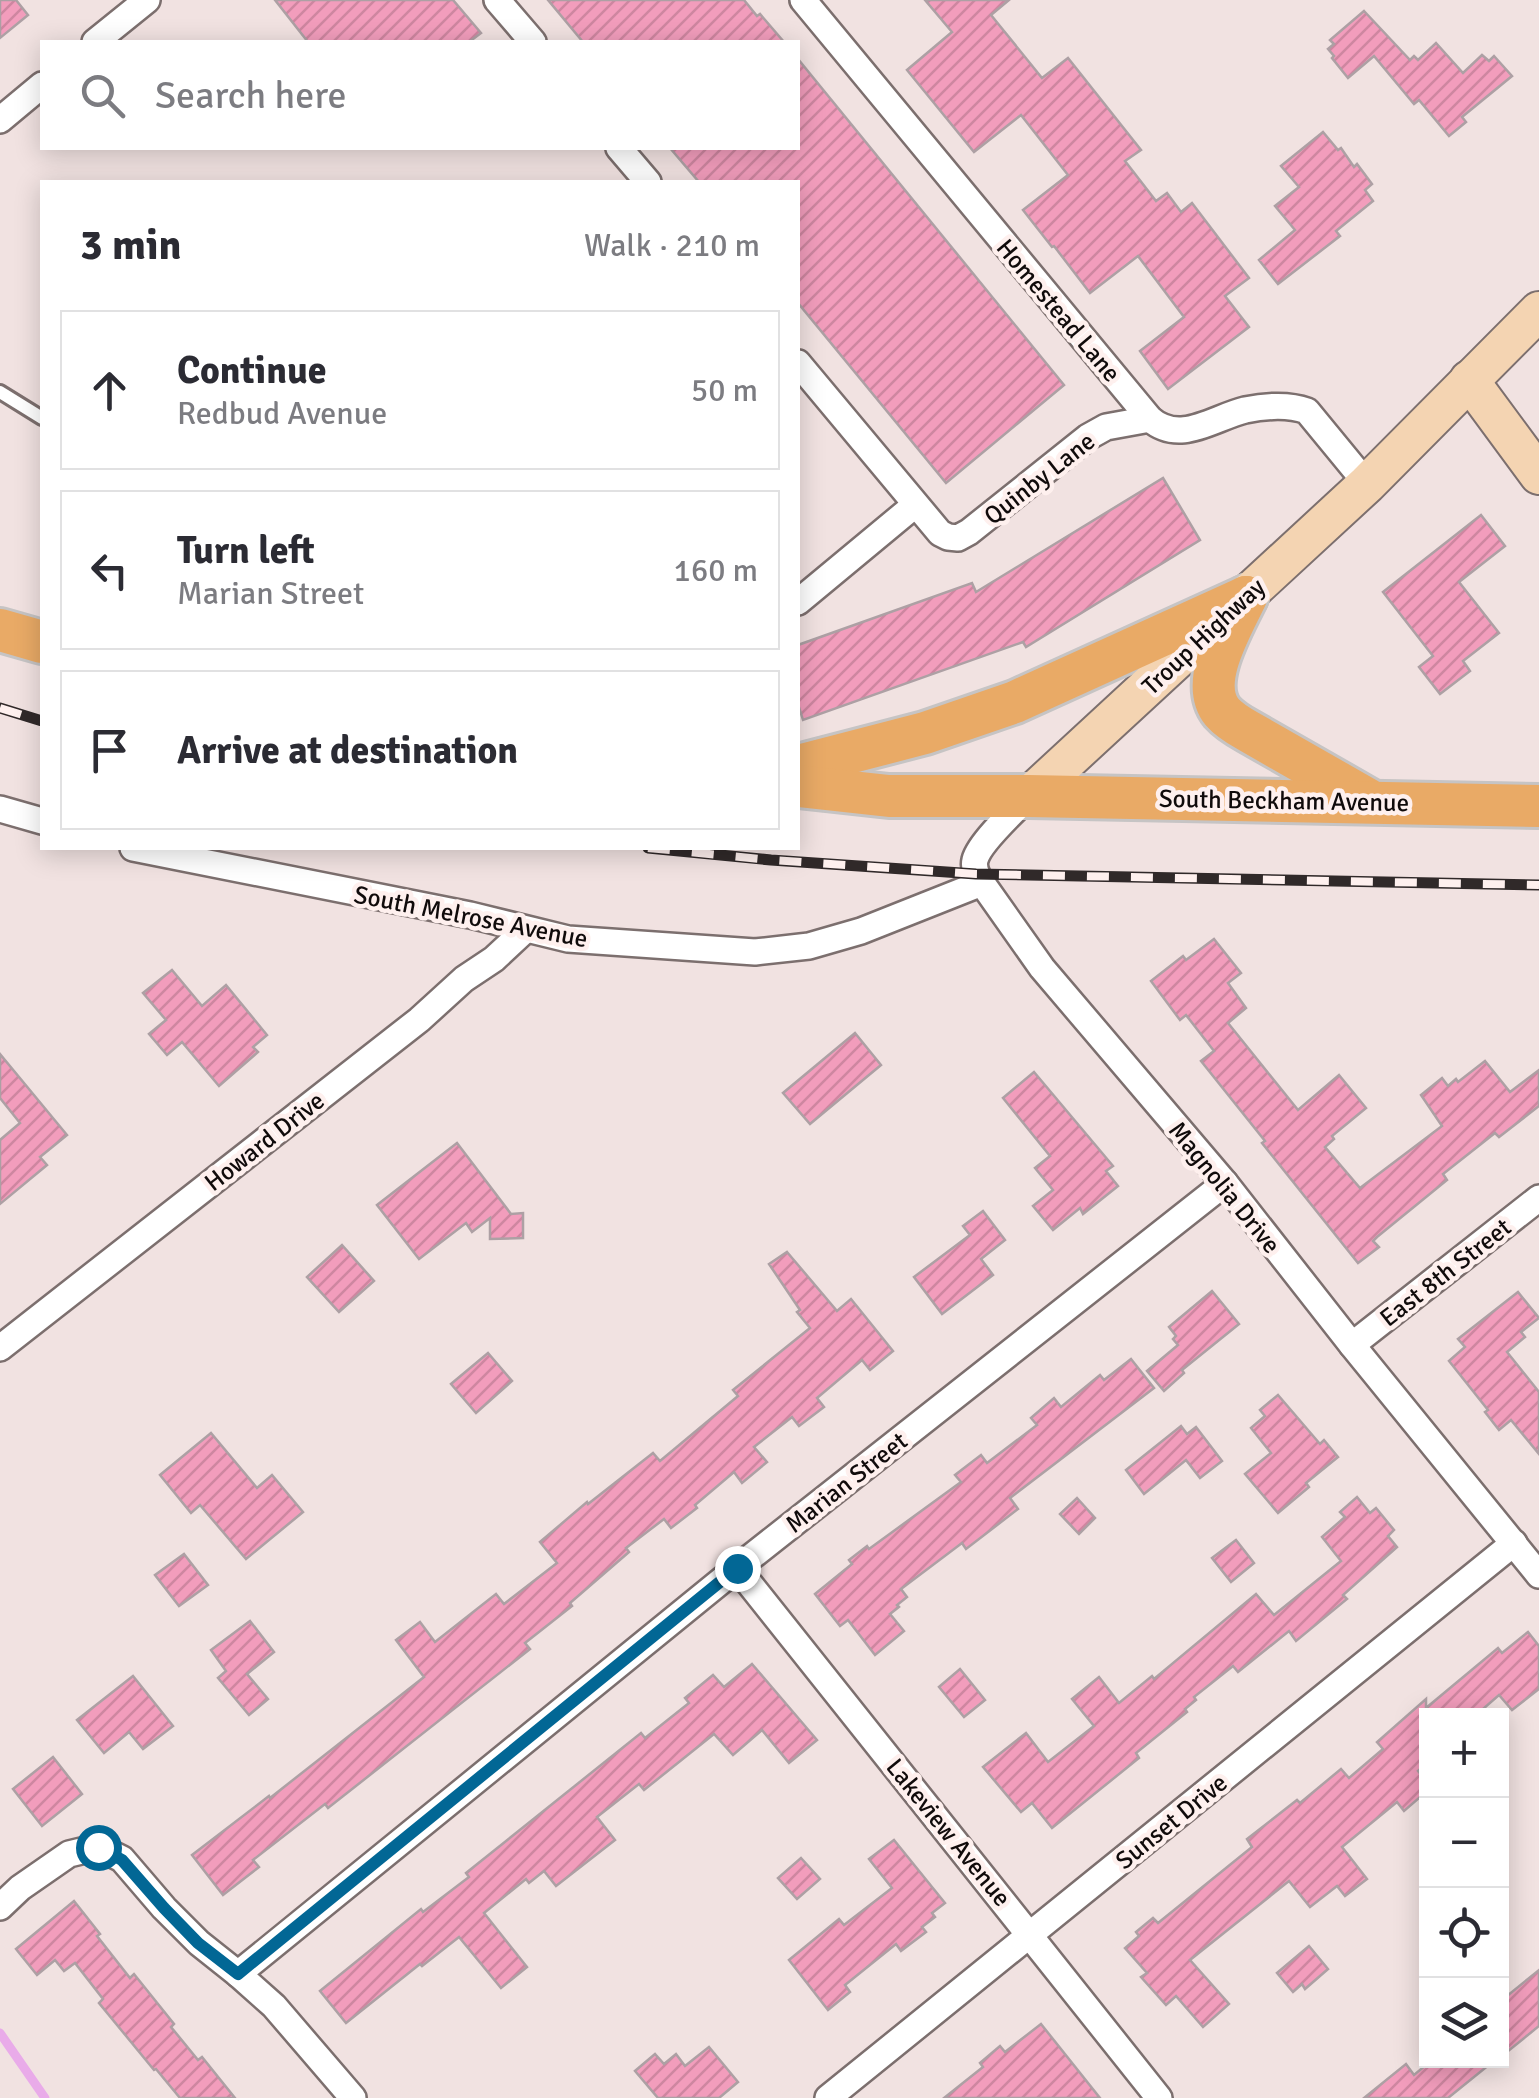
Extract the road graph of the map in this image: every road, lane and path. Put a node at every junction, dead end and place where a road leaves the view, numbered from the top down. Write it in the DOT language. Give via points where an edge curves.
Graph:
graph roads {
  1 [pos="146,0"];
  2 [pos="498,0"];
  3 [pos="803,0"];
  4 [pos="96,40"];
  5 [pos="530,40"];
  6 [pos="40,87"];
  7 [pos="0,120"];
  8 [pos="622,150"];
  9 [pos="646,180"];
  10 [pos="1539,311"];
  11 [pos="800,365"];
  12 [pos="1469,380"];
  13 [pos="0,392"];
  14 [pos="40,417"];
  15 [pos="1150,419"];
  16 [pos="1539,475"];
  17 [pos="1367,484"];
  18 [pos="916,505"];
  19 [pos="1246,598"];
  20 [pos="800,600"];
  21 [pos="0,630"];
  22 [pos="40,641"];
  23 [pos="800,765"];
  24 [pos="800,786"];
  25 [pos="1029,796"];
  26 [pos="1372,802"];
  27 [pos="1539,806"];
  28 [pos="0,808"];
  29 [pos="40,820"];
  30 [pos="142,850"];
  31 [pos="982,883"];
  32 [pos="525,930"];
  33 [pos="1224,1183"];
  34 [pos="1539,1198"];
  35 [pos="1352,1345"];
  36 [pos="0,1348"];
  37 [pos="1514,1544"];
  38 [pos="737,1568"];
  39 [pos="1539,1575"];
  40 [pos="0,1906"];
  41 [pos="1030,1934"];
  42 [pos="238,1974"];
  43 [pos="352,2098"];
  44 [pos="828,2098"];
  45 [pos="1159,2098"];
  1 -- 4 [label="street"];
  2 -- 5 [label="street"];
  3 -- 15 [label="street, Homestead Lane"];
  6 -- 7 [label="street"];
  8 -- 9 [label="street"];
  10 -- 12 [label="main road, Troup Highway"];
  11 -- 18 [label="street"];
  12 -- 16 [label="main road"];
  12 -- 17 [label="main road, Troup Highway"];
  13 -- 14 [label="lane"];
  15 -- 17 [label="street" via="1188,430 1246,410 1293,406 1307,411"];
  15 -- 18 [label="street, Quinby Lane" via="1088,437 958,538 940,533"];
  17 -- 19 [label="main road, Troup Highway"];
  18 -- 20 [label="street"];
  19 -- 23 [label="main road" via="1015,702"];
  19 -- 25 [label="main road, Troup Highway"];
  19 -- 26 [label="main road" via="1216,666 1220,709"];
  21 -- 22 [label="main road"];
  24 -- 25 [label="main road" via="889,796"];
  25 -- 26 [label="main road, South Beckham Avenue"];
  25 -- 31 [label="street" via="975,858"];
  26 -- 27 [label="main road, South Beckham Avenue"];
  28 -- 29 [label="street"];
  30 -- 32 [label="street, South Melrose Avenue"];
  31 -- 32 [label="street, South Melrose Avenue" via="862,931 755,952 568,940"];
  31 -- 33 [label="street, Magnolia Drive" via="1042,968"];
  32 -- 36 [label="street, Howard Drive"];
  33 -- 35 [label="street, Magnolia Drive"];
  33 -- 38 [label="street, Marian Street"];
  34 -- 35 [label="street, East 8th Street"];
  35 -- 37 [label="street, Magnolia Drive"];
  37 -- 39 [label="street, Magnolia Drive"];
  37 -- 41 [label="street, Sunset Drive"];
  38 -- 41 [label="street, Lakeview Avenue"];
  38 -- 42 [label="street, Marian Street"];
  40 -- 42 [label="street" via="69,1854 98,1847 122,1860 198,1943"];
  41 -- 44 [label="street, Sunset Drive"];
  41 -- 45 [label="street, Lakeview Avenue"];
  42 -- 43 [label="street"];
}
